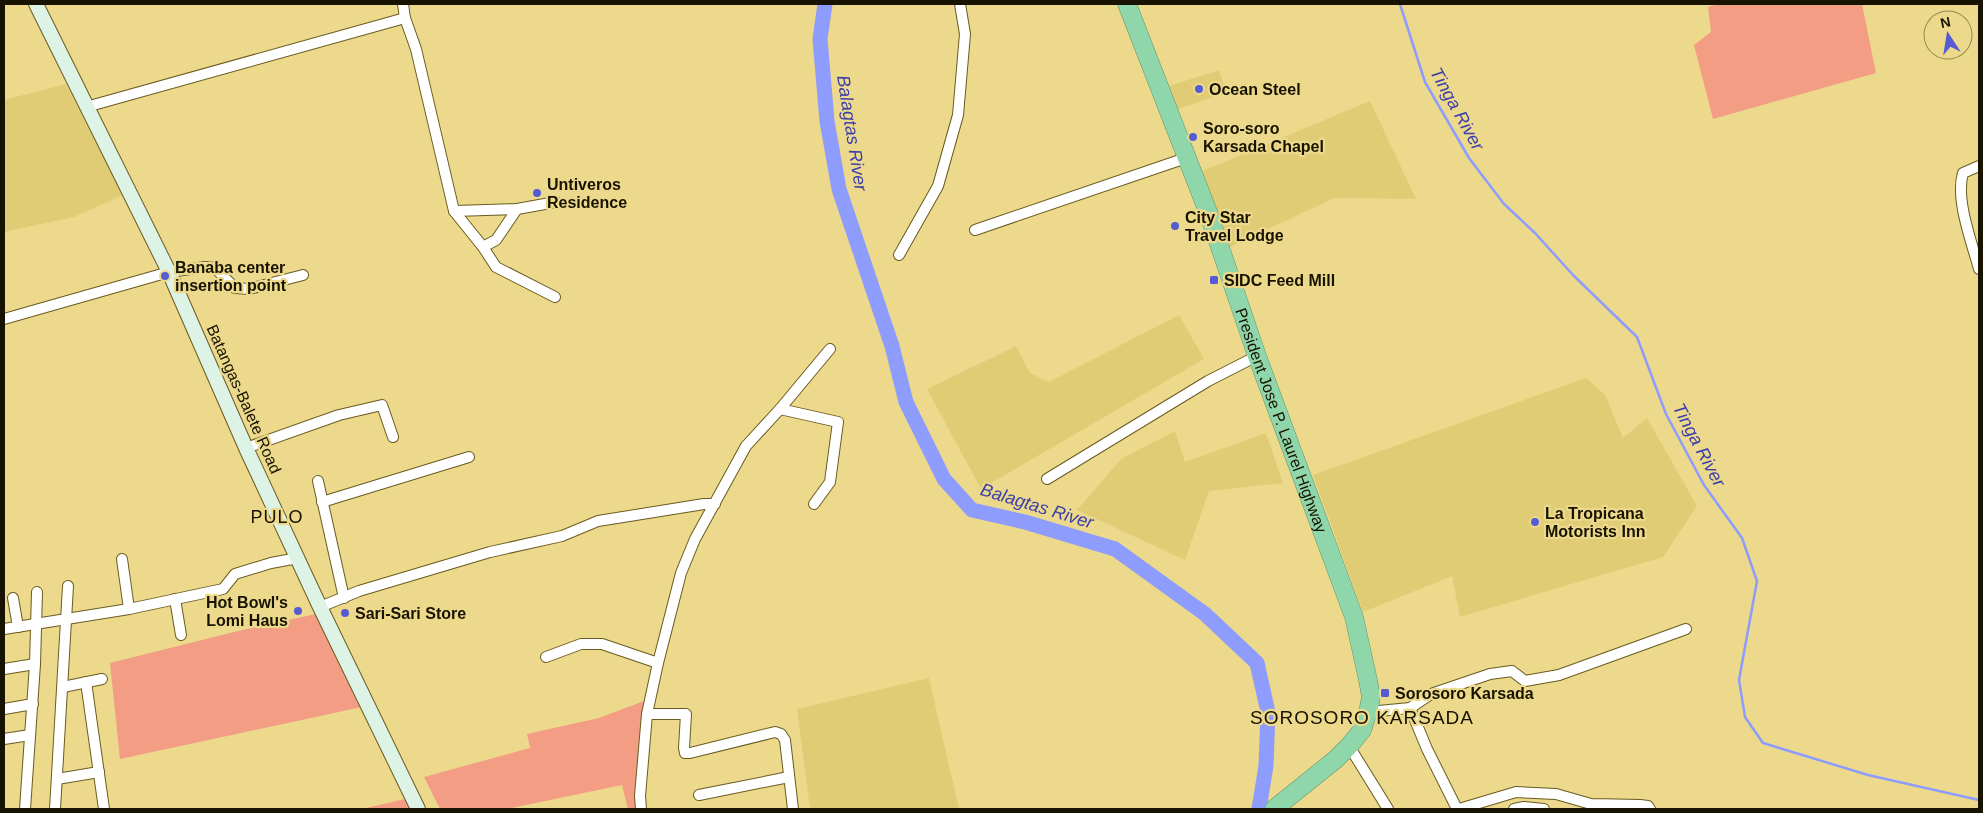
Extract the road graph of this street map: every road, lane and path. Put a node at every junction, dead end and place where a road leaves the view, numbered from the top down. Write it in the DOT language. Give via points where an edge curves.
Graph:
graph roads {
  1 [pos="36,4"];
  2 [pos="403,4"];
  3 [pos="960,4"];
  4 [pos="1127,4"];
  5 [pos="405,18"];
  6 [pos="86,107"];
  7 [pos="1186,158"];
  8 [pos="1979,166"];
  9 [pos="556,202"];
  10 [pos="517,209"];
  11 [pos="454,211"];
  12 [pos="975,230"];
  13 [pos="483,247"];
  14 [pos="899,255"];
  15 [pos="1979,269"];
  16 [pos="169,272"];
  17 [pos="303,275"];
  18 [pos="555,298"];
  19 [pos="4,319"];
  20 [pos="830,349"];
  21 [pos="1257,356"];
  22 [pos="780,409"];
  23 [pos="392,436"];
  24 [pos="246,448"];
  25 [pos="469,456"];
  26 [pos="1047,479"];
  27 [pos="318,481"];
  28 [pos="322,502"];
  29 [pos="715,504"];
  30 [pos="814,504"];
  31 [pos="298,558"];
  32 [pos="122,559"];
  33 [pos="68,586"];
  34 [pos="37,592"];
  35 [pos="13,598"];
  36 [pos="344,598"];
  37 [pos="175,599"];
  38 [pos="320,607"];
  39 [pos="130,609"];
  40 [pos="66,619"];
  41 [pos="36,624"];
  42 [pos="18,627"];
  43 [pos="4,629"];
  44 [pos="1686,629"];
  45 [pos="181,635"];
  46 [pos="546,657"];
  47 [pos="658,662"];
  48 [pos="35,664"];
  49 [pos="4,669"];
  50 [pos="102,679"];
  51 [pos="86,682"];
  52 [pos="63,687"];
  53 [pos="33,704"];
  54 [pos="1410,708"];
  55 [pos="4,709"];
  56 [pos="1368,712"];
  57 [pos="647,714"];
  58 [pos="30,735"];
  59 [pos="4,740"];
  60 [pos="1349,746"];
  61 [pos="99,772"];
  62 [pos="789,777"];
  63 [pos="57,779"];
  64 [pos="699,795"];
  65 [pos="25,809"];
  66 [pos="55,809"];
  67 [pos="104,809"];
  68 [pos="418,809"];
  69 [pos="641,809"];
  70 [pos="793,809"];
  71 [pos="1274,809"];
  72 [pos="1388,809"];
  73 [pos="1458,809"];
  74 [pos="1514,809"];
  75 [pos="1544,809"];
  76 [pos="1650,809"];
  1 -- 6 [label="main road, Batangas-Balete Road"];
  2 -- 5 [label="street"];
  3 -- 14 [label="street" via="965,34 958,115 938,186"];
  4 -- 7 [label="highway, President Jose P. Laurel Highway"];
  5 -- 6 [label="street"];
  5 -- 11 [label="street" via="416,49"];
  6 -- 16 [label="main road, Batangas-Balete Road"];
  7 -- 12 [label="street"];
  7 -- 21 [label="highway, President Jose P. Laurel Highway"];
  8 -- 15 [label="street" via="1963,173 1960,181"];
  9 -- 10 [label="street"];
  10 -- 11 [label="street"];
  10 -- 13 [label="street" via="496,240"];
  11 -- 13 [label="street"];
  13 -- 18 [label="street" via="496,267"];
  16 -- 17 [label="street" via="215,268 236,288 248,289"];
  16 -- 19 [label="street"];
  16 -- 24 [label="main road, Batangas-Balete Road"];
  20 -- 22 [label="street"];
  21 -- 26 [label="street" via="1208,381"];
  21 -- 56 [label="highway, President Jose P. Laurel Highway" via="1354,617 1371,698"];
  22 -- 29 [label="street" via="746,446"];
  22 -- 30 [label="street" via="838,422 830,482"];
  23 -- 24 [label="street" via="382,405 340,415"];
  24 -- 31 [label="main road, Batangas-Balete Road"];
  25 -- 28 [label="street"];
  27 -- 28 [label="street"];
  28 -- 36 [label="street"];
  29 -- 36 [label="street" via="598,521 562,536 490,552"];
  29 -- 47 [label="street" via="681,573"];
  31 -- 37 [label="street" via="235,574 223,589"];
  31 -- 38 [label="main road, Batangas-Balete Road"];
  32 -- 39 [label="street"];
  33 -- 40 [label="street"];
  34 -- 41 [label="street"];
  35 -- 42 [label="street"];
  36 -- 38 [label="street"];
  37 -- 39 [label="street"];
  37 -- 45 [label="street"];
  38 -- 68 [label="main road, Batangas-Balete Road"];
  39 -- 40 [label="street"];
  40 -- 41 [label="street"];
  40 -- 52 [label="street"];
  41 -- 42 [label="street"];
  41 -- 48 [label="street"];
  42 -- 43 [label="street"];
  44 -- 54 [label="street" via="1559,675 1525,681 1512,671 1490,674 1432,694"];
  46 -- 47 [label="street" via="581,644 602,644"];
  47 -- 57 [label="street"];
  48 -- 49 [label="street"];
  48 -- 53 [label="street"];
  50 -- 51 [label="street"];
  51 -- 52 [label="street"];
  51 -- 61 [label="street"];
  52 -- 63 [label="street"];
  53 -- 55 [label="street"];
  53 -- 58 [label="street"];
  54 -- 56 [label="street"];
  54 -- 73 [label="street"];
  56 -- 60 [label="highway, President Jose P. Laurel Highway" via="1362,730"];
  57 -- 62 [label="street" via="686,714 684,748 690,753 776,732 781,734 785,740"];
  57 -- 69 [label="street"];
  58 -- 59 [label="street"];
  58 -- 65 [label="street"];
  60 -- 71 [label="highway, President Jose P. Laurel Highway"];
  60 -- 72 [label="street"];
  61 -- 63 [label="street"];
  61 -- 67 [label="street"];
  62 -- 64 [label="street"];
  62 -- 70 [label="street"];
  63 -- 66 [label="street"];
  73 -- 76 [label="street" via="1516,792 1556,794 1592,804 1640,805"];
  74 -- 75 [label="street"];
}
